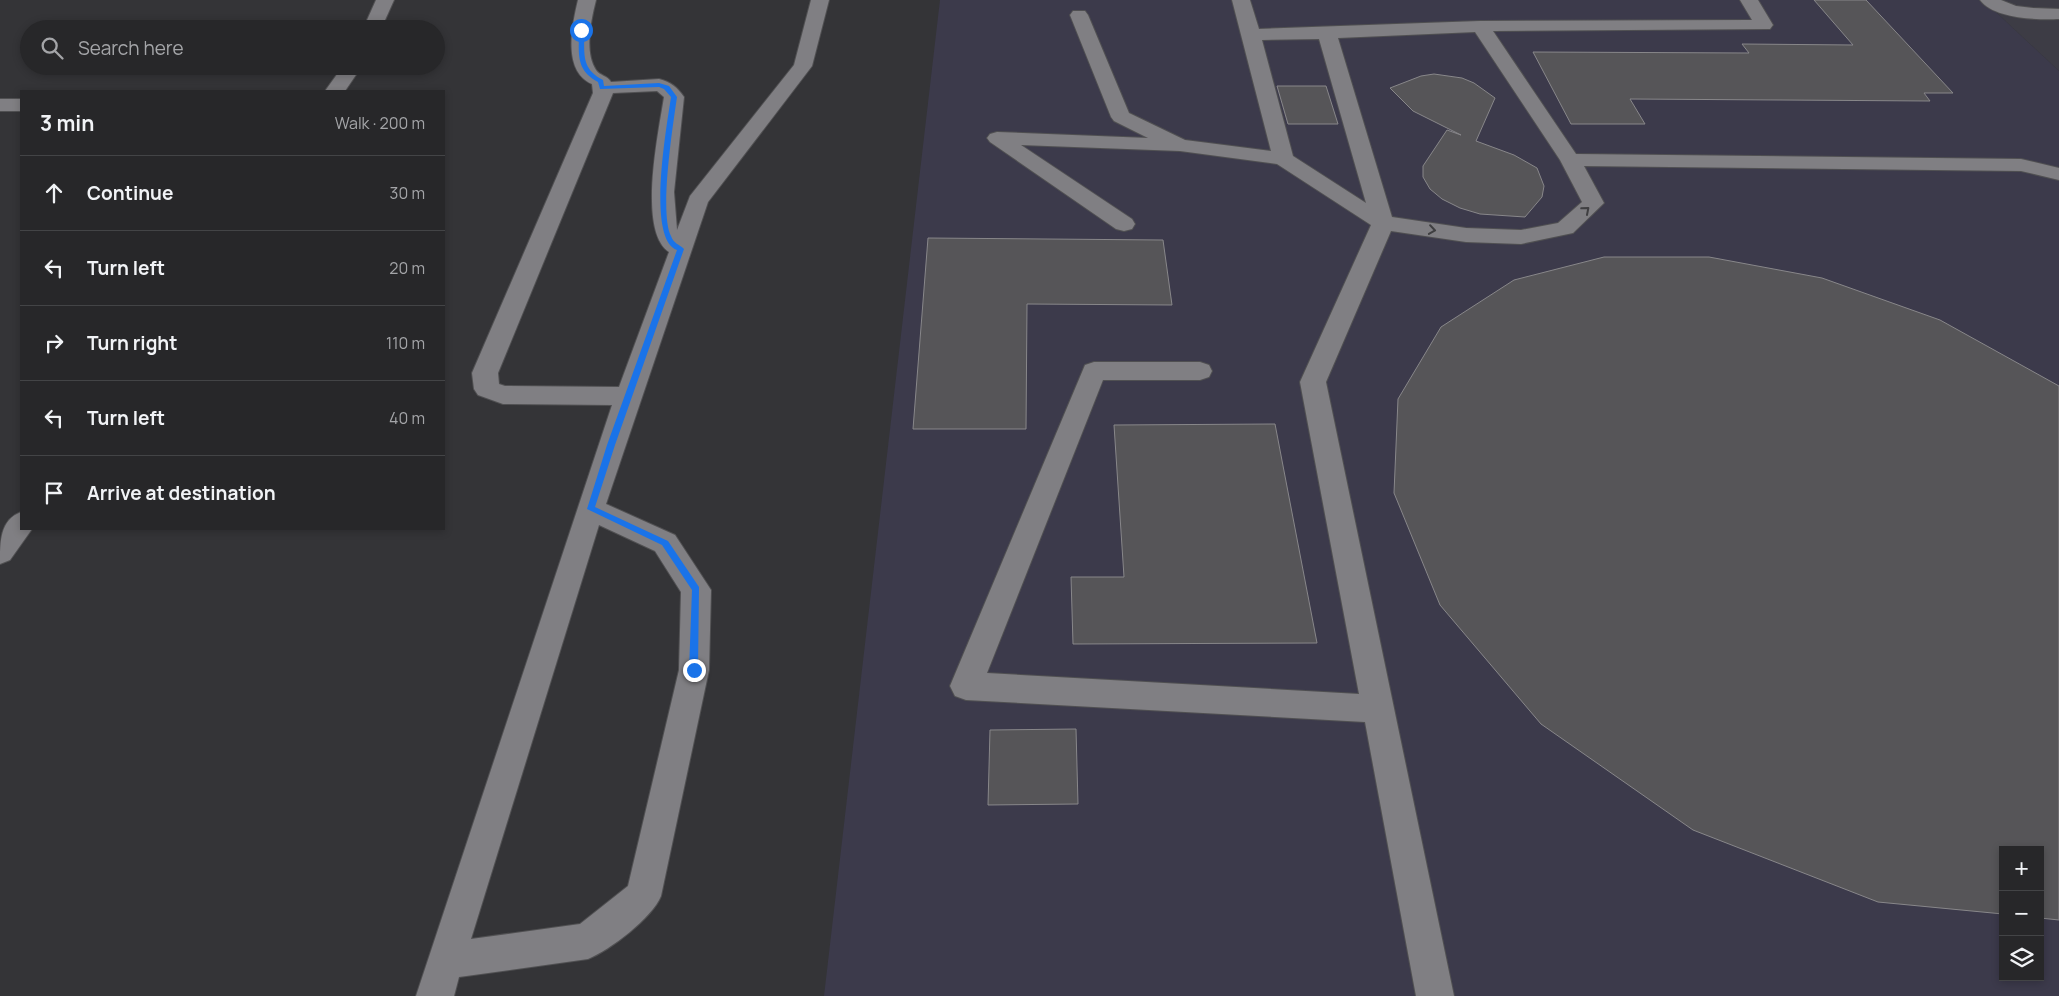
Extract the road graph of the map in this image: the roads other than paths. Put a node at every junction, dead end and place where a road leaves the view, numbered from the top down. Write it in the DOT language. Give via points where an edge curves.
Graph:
graph roads {
  1 [pos="386,0"];
  2 [pos="587,0"];
  3 [pos="820,0"];
  4 [pos="1241,0"];
  5 [pos="1749,0"];
  6 [pos="1989,0"];
  7 [pos="2059,14"];
  8 [pos="1079,15"];
  9 [pos="376,20"];
  10 [pos="1480,26"];
  11 [pos="1327,33"];
  12 [pos="1252,35"];
  13 [pos="347,75"];
  14 [pos="602,88"];
  15 [pos="336,90"];
  16 [pos="0,105"];
  17 [pos="20,105"];
  18 [pos="1180,145"];
  19 [pos="1283,159"];
  20 [pos="1570,160"];
  21 [pos="2059,174"];
  22 [pos="1383,223"];
  23 [pos="1124,224"];
  24 [pos="681,249"];
  25 [pos="1200,371"];
  26 [pos="629,396"];
  27 [pos="591,509"];
  28 [pos="20,524"];
  29 [pos="0,552"];
  30 [pos="1378,709"];
  31 [pos="446,961"];
  32 [pos="435,996"];
  33 [pos="1435,996"];
  1 -- 9 [label="street"];
  2 -- 14 [label="street" via="581,30 582,63 590,76 601,81"];
  3 -- 24 [label="street" via="803,66 698,200"];
  4 -- 12 [label="street"];
  5 -- 10 [label="street" via="1764,25"];
  6 -- 7 [label="street" via="2011,10"];
  8 -- 18 [label="street" via="1121,117"];
  10 -- 11 [label="street"];
  10 -- 20 [label="street"];
  11 -- 12 [label="street"];
  11 -- 22 [label="street"];
  12 -- 19 [label="street"];
  13 -- 15 [label="street"];
  14 -- 24 [label="street" via="659,85 674,97 667,141 663,205 666,235 673,246"];
  14 -- 26 [label="street" via="603,93 485,373 487,389 503,395"];
  16 -- 17 [label="street"];
  18 -- 19 [label="street"];
  18 -- 23 [label="street" via="997,138"];
  19 -- 22 [label="street"];
  20 -- 21 [label="street" via="2021,165"];
  22 -- 20 [label="street, one-way" via="1466,235 1521,237 1565,228 1594,203"];
  22 -- 30 [label="street" via="1313,382"];
  24 -- 26 [label="street"];
  25 -- 30 [label="street" via="1094,371 966,686"];
  26 -- 27 [label="street"];
  27 -- 31 [label="street"];
  27 -- 31 [label="street" via="665,543 696,590 694,670 642,896 588,941"];
  28 -- 29 [label="street"];
  30 -- 33 [label="street"];
  31 -- 32 [label="street"];
}
